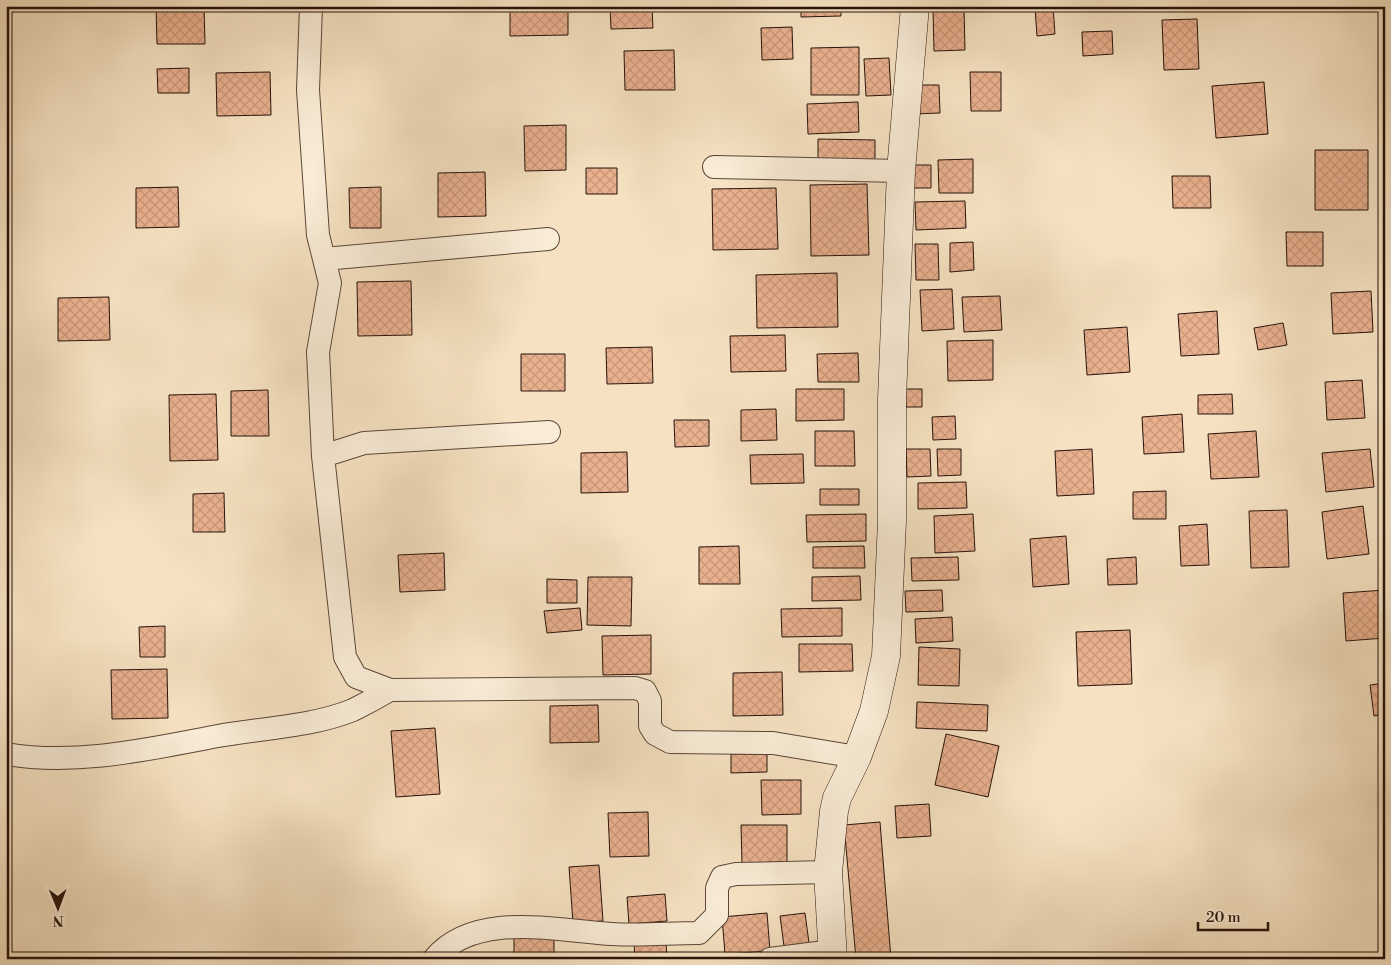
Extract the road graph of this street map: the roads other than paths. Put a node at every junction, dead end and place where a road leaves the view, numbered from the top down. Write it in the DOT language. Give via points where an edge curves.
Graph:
graph roads {
  1 [pos="311,6"];
  2 [pos="914,6"];
  3 [pos="714,167"];
  4 [pos="901,171"];
  5 [pos="548,239"];
  6 [pos="324,259"];
  7 [pos="549,432"];
  8 [pos="323,456"];
  9 [pos="390,690"];
  10 [pos="6,754"];
  11 [pos="857,757"];
  12 [pos="828,872"];
  13 [pos="833,955"];
  14 [pos="434,959"];
  15 [pos="770,959"];
  1 -- 6 [label="street" via="308,90 318,235"];
  2 -- 4 [label="main road"];
  3 -- 4 [label="street"];
  4 -- 11 [label="main road" via="886,656 874,711"];
  5 -- 6 [label="street"];
  6 -- 8 [label="street" via="330,283 318,352"];
  7 -- 8 [label="street" via="364,443"];
  8 -- 9 [label="street" via="345,657 356,677"];
  9 -- 10 [label="street" via="352,710 306,722 147,750 38,759"];
  9 -- 11 [label="street" via="635,688 645,691 650,701 650,726 655,734 670,742 773,743"];
  11 -- 12 [label="main road" via="837,798"];
  12 -- 13 [label="main road"];
  12 -- 14 [label="street" via="722,877 717,888 717,915 699,932 612,934 516,926 467,935"];
  13 -- 15 [label="street"];
}
